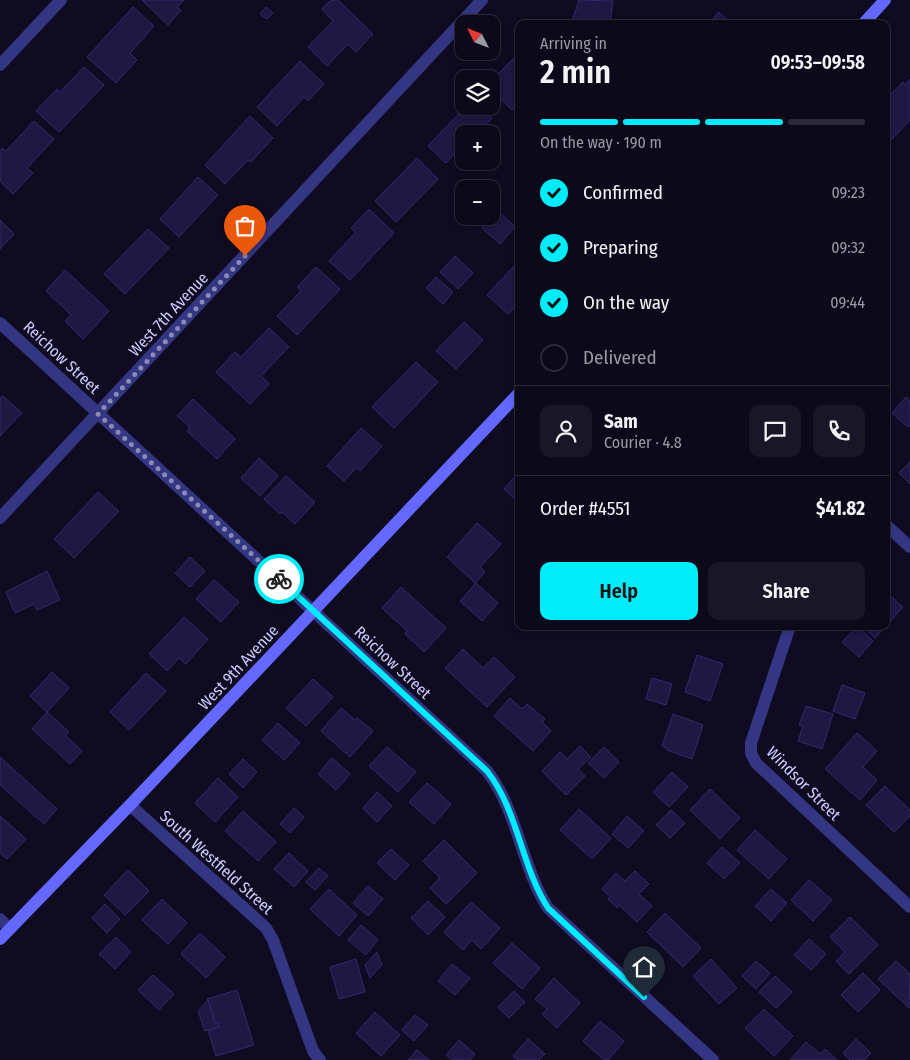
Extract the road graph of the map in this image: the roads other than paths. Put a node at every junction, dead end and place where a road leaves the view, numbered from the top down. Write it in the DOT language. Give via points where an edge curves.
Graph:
graph roads {
  1 [pos="61,0"];
  2 [pos="482,0"];
  3 [pos="886,0"];
  4 [pos="868,20"];
  5 [pos="0,65"];
  6 [pos="0,322"];
  7 [pos="515,397"];
  8 [pos="98,414"];
  9 [pos="0,518"];
  10 [pos="890,529"];
  11 [pos="910,547"];
  12 [pos="313,610"];
  13 [pos="789,630"];
  14 [pos="130,805"];
  15 [pos="910,907"];
  16 [pos="0,920"];
  17 [pos="10,929"];
  18 [pos="0,939"];
  19 [pos="320,1060"];
  20 [pos="713,1060"];
  1 -- 5 [label="street"];
  2 -- 8 [label="street, West 7th Avenue"];
  3 -- 4 [label="main road"];
  6 -- 8 [label="street, Reichow Street"];
  7 -- 12 [label="main road, West 9th Avenue"];
  8 -- 9 [label="street, West 7th Avenue"];
  8 -- 12 [label="street, Reichow Street"];
  10 -- 11 [label="street"];
  12 -- 14 [label="main road, West 9th Avenue"];
  12 -- 20 [label="street, Reichow Street" via="487,771 504,799 538,892 548,908"];
  13 -- 15 [label="street, Windsor Street" via="750,743 751,753 756,763"];
  14 -- 17 [label="main road, West 9th Avenue"];
  14 -- 19 [label="street, South Westfield Street" via="266,928 313,1051"];
  16 -- 17 [label="street"];
  17 -- 18 [label="main road, West 9th Avenue"];
}
